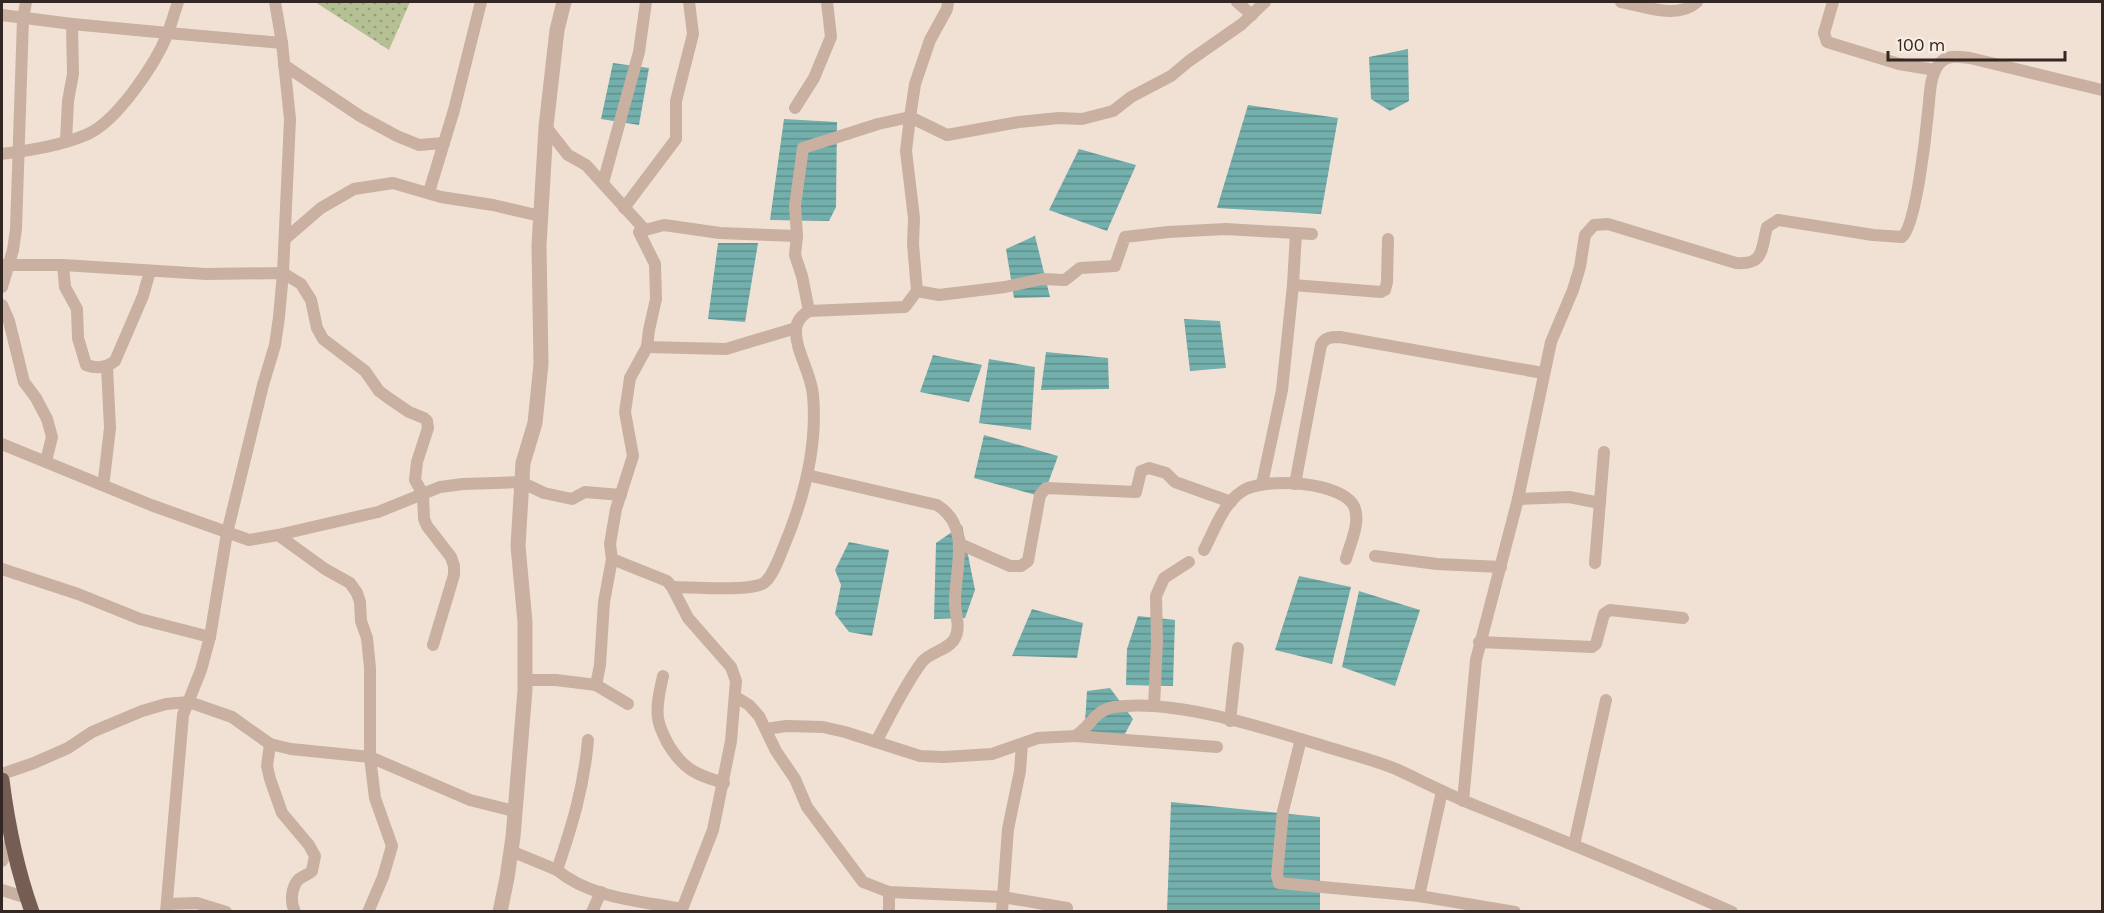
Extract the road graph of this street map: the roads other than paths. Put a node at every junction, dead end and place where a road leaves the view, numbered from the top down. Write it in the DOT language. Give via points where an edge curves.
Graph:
graph roads {
  1 [pos="26,2"];
  2 [pos="178,2"];
  3 [pos="275,2"];
  4 [pos="481,2"];
  5 [pos="564,2"];
  6 [pos="646,2"];
  7 [pos="689,2"];
  8 [pos="827,2"];
  9 [pos="948,2"];
  10 [pos="1237,2"];
  11 [pos="1265,2"];
  12 [pos="1621,2"];
  13 [pos="1697,2"];
  14 [pos="1833,2"];
  15 [pos="2,15"];
  16 [pos="1252,15"];
  17 [pos="23,19"];
  18 [pos="72,24"];
  19 [pos="168,33"];
  20 [pos="282,43"];
  21 [pos="284,65"];
  22 [pos="1935,70"];
  23 [pos="2103,90"];
  24 [pos="795,108"];
  25 [pos="910,117"];
  26 [pos="546,127"];
  27 [pos="66,141"];
  28 [pos="444,143"];
  29 [pos="17,152"];
  30 [pos="2,154"];
  31 [pos="603,183"];
  32 [pos="429,192"];
  33 [pos="624,208"];
  34 [pos="540,216"];
  35 [pos="645,230"];
  36 [pos="1296,233"];
  37 [pos="1312,234"];
  38 [pos="797,236"];
  39 [pos="285,239"];
  40 [pos="1388,239"];
  41 [pos="4,265"];
  42 [pos="63,265"];
  43 [pos="150,271"];
  44 [pos="283,273"];
  45 [pos="1293,285"];
  46 [pos="2,287"];
  47 [pos="917,291"];
  48 [pos="2,305"];
  49 [pos="809,311"];
  50 [pos="796,328"];
  51 [pos="647,347"];
  52 [pos="107,367"];
  53 [pos="1543,373"];
  54 [pos="2,444"];
  55 [pos="1604,452"];
  56 [pos="46,461"];
  57 [pos="807,475"];
  58 [pos="104,479"];
  59 [pos="521,482"];
  60 [pos="1262,484"];
  61 [pos="1294,484"];
  62 [pos="423,494"];
  63 [pos="621,495"];
  64 [pos="1518,499"];
  65 [pos="1230,502"];
  66 [pos="1600,503"];
  67 [pos="227,533"];
  68 [pos="278,535"];
  69 [pos="960,544"];
  70 [pos="1204,550"];
  71 [pos="1375,556"];
  72 [pos="612,559"];
  73 [pos="1346,559"];
  74 [pos="1189,562"];
  75 [pos="1595,563"];
  76 [pos="1501,567"];
  77 [pos="2,569"];
  78 [pos="672,587"];
  79 [pos="1683,618"];
  80 [pos="210,637"];
  81 [pos="1479,642"];
  82 [pos="433,645"];
  83 [pos="1238,648"];
  84 [pos="663,676"];
  85 [pos="525,680"];
  86 [pos="596,685"];
  87 [pos="736,697"];
  88 [pos="1606,700"];
  89 [pos="189,702"];
  90 [pos="628,704"];
  91 [pos="1154,706"];
  92 [pos="1230,721"];
  93 [pos="766,729"];
  94 [pos="1075,736"];
  95 [pos="588,740"];
  96 [pos="1301,740"];
  97 [pos="876,742"];
  98 [pos="270,744"];
  99 [pos="1023,744"];
  100 [pos="1217,747"];
  101 [pos="370,757"];
  102 [pos="2,774"];
  103 [pos="2,780"];
  104 [pos="724,783"];
  105 [pos="1442,791"];
  106 [pos="1463,801"];
  107 [pos="514,811"];
  108 [pos="10,839"];
  109 [pos="1574,845"];
  110 [pos="511,851"];
  111 [pos="2,861"];
  112 [pos="557,870"];
  113 [pos="2,890"];
  114 [pos="601,892"];
  115 [pos="889,892"];
  116 [pos="1419,896"];
  117 [pos="1004,897"];
  118 [pos="30,905"];
  119 [pos="167,908"];
  120 [pos="1067,908"];
  121 [pos="682,910"];
  122 [pos="226,912"];
  123 [pos="296,912"];
  124 [pos="368,912"];
  125 [pos="500,912"];
  126 [pos="592,912"];
  127 [pos="889,912"];
  128 [pos="1002,912"];
  129 [pos="1515,912"];
  130 [pos="1732,912"];
  1 -- 17 [label="street"];
  2 -- 19 [label="street"];
  3 -- 20 [label="street"];
  4 -- 28 [label="street"];
  5 -- 26 [label="street" via="550,78"];
  6 -- 31 [label="street" via="639,52"];
  7 -- 33 [label="street" via="693,34 676,101 676,139"];
  8 -- 24 [label="street" via="831,37 814,78"];
  9 -- 25 [label="street" via="915,84"];
  10 -- 16 [label="street"];
  11 -- 16 [label="street"];
  12 -- 13 [label="street" via="1677,11"];
  14 -- 22 [label="street" via="1824,33 1827,42 1899,64"];
  15 -- 17 [label="street"];
  16 -- 25 [label="street" via="1171,76 1113,111 1082,119 1019,122 947,135"];
  17 -- 18 [label="street"];
  17 -- 29 [label="street"];
  18 -- 19 [label="street"];
  18 -- 27 [label="street" via="73,74"];
  19 -- 20 [label="street"];
  19 -- 27 [label="street" via="149,70 111,116 90,133"];
  20 -- 21 [label="street"];
  21 -- 28 [label="street" via="397,136 419,145"];
  21 -- 39 [label="street" via="290,119"];
  22 -- 23 [label="street" via="1940,62 1955,56"];
  22 -- 53 [label="street" via="1914,206 1908,230 1902,237 1778,220 1767,227 1759,257 1746,264 1608,225 1594,225 1585,235 1573,290 1556,326"];
  25 -- 38 [label="street" via="803,148 795,206"];
  25 -- 47 [label="street" via="906,151"];
  26 -- 31 [label="street" via="568,155 586,165"];
  26 -- 34 [label="street"];
  27 -- 29 [label="street"];
  28 -- 32 [label="street"];
  29 -- 30 [label="street"];
  29 -- 41 [label="street" via="16,229"];
  31 -- 33 [label="street"];
  32 -- 34 [label="street"];
  32 -- 39 [label="street" via="393,183 354,189 321,208"];
  33 -- 35 [label="street"];
  34 -- 59 [label="street" via="541,364 535,423"];
  35 -- 38 [label="street" via="664,225"];
  35 -- 51 [label="street" via="639,232 655,264 656,299"];
  36 -- 37 [label="street"];
  36 -- 45 [label="street"];
  36 -- 47 [label="street" via="1226,229 1125,237 1115,266 1080,268 1065,280 1042,279 939,295"];
  38 -- 49 [label="street" via="795,255"];
  39 -- 44 [label="street"];
  40 -- 45 [label="street" via="1388,282 1381,292"];
  41 -- 42 [label="street"];
  41 -- 46 [label="street"];
  42 -- 43 [label="street"];
  42 -- 52 [label="street" via="65,287 77,309 78,338 86,365"];
  43 -- 44 [label="street"];
  43 -- 52 [label="street" via="115,361"];
  44 -- 62 [label="street" via="308,293 323,339 364,371 379,391 427,422 415,475"];
  44 -- 67 [label="street" via="275,345"];
  45 -- 60 [label="street" via="1282,390"];
  47 -- 49 [label="street" via="905,307"];
  48 -- 56 [label="street" via="24,382 47,419 52,437"];
  49 -- 50 [label="street" via="802,315"];
  50 -- 51 [label="street" via="726,349"];
  50 -- 57 [label="street" via="813,396 814,426"];
  51 -- 63 [label="street" via="630,378 625,412 633,456"];
  52 -- 58 [label="street" via="110,428"];
  53 -- 61 [label="street" via="1340,337 1323,340"];
  53 -- 64 [label="street"];
  54 -- 56 [label="street"];
  55 -- 66 [label="street"];
  56 -- 67 [label="street"];
  57 -- 69 [label="street" via="936,506 955,525"];
  57 -- 78 [label="street" via="790,532 763,583 724,588"];
  59 -- 62 [label="street" via="463,484"];
  59 -- 63 [label="street" via="544,494 572,499 585,492"];
  59 -- 85 [label="street" via="518,546 525,622"];
  60 -- 61 [label="street"];
  60 -- 65 [label="street" via="1243,489"];
  61 -- 73 [label="street" via="1341,493 1351,500 1356,524"];
  62 -- 68 [label="street" via="378,512"];
  62 -- 82 [label="street" via="427,526 454,566"];
  63 -- 72 [label="street" via="610,544"];
  64 -- 66 [label="street" via="1569,497"];
  64 -- 76 [label="street"];
  65 -- 69 [label="street" via="1149,468 1141,471 1136,492 1046,488 1040,495 1028,561 1021,567 1010,567"];
  65 -- 70 [label="street"];
  66 -- 75 [label="street"];
  67 -- 68 [label="street" via="249,540"];
  67 -- 80 [label="street"];
  68 -- 101 [label="street" via="350,583 357,593 369,650"];
  69 -- 97 [label="street" via="956,636 922,662"];
  71 -- 76 [label="street"];
  72 -- 78 [label="street" via="667,581"];
  72 -- 86 [label="street" via="603,603"];
  74 -- 91 [label="street" via="1164,579 1156,596"];
  76 -- 81 [label="street"];
  77 -- 80 [label="street" via="140,619"];
  78 -- 87 [label="street" via="688,618 731,667"];
  79 -- 81 [label="street" via="1610,610 1604,614 1594,646"];
  80 -- 89 [label="street"];
  81 -- 106 [label="street"];
  83 -- 92 [label="street"];
  84 -- 104 [label="street" via="657,716 666,740 682,764"];
  85 -- 86 [label="street"];
  85 -- 107 [label="street"];
  86 -- 90 [label="street"];
  87 -- 93 [label="street" via="749,705"];
  87 -- 104 [label="street"];
  88 -- 109 [label="street"];
  89 -- 98 [label="street" via="232,717"];
  89 -- 102 [label="street" via="142,711 92,732 34,764"];
  89 -- 119 [label="street" via="180,729"];
  91 -- 92 [label="street"];
  91 -- 94 [label="street" via="1102,710"];
  92 -- 96 [label="street"];
  93 -- 97 [label="street" via="823,728"];
  93 -- 115 [label="street" via="818,824 863,882"];
  94 -- 99 [label="street" via="1050,736"];
  94 -- 100 [label="street"];
  95 -- 112 [label="street" via="576,813"];
  96 -- 105 [label="street" via="1395,769"];
  96 -- 116 [label="street" via="1283,811 1277,880 1282,884"];
  97 -- 99 [label="street" via="920,756 944,757 992,754"];
  98 -- 101 [label="street"];
  98 -- 123 [label="street" via="267,766 282,813 315,856 312,872 297,881 292,894"];
  99 -- 117 [label="street" via="1008,829"];
  101 -- 107 [label="street" via="470,800"];
  101 -- 124 [label="street" via="375,798 392,846"];
  103 -- 108 [label="main road"];
  104 -- 121 [label="street" via="713,830"];
  105 -- 106 [label="street"];
  105 -- 116 [label="street"];
  106 -- 109 [label="street"];
  107 -- 110 [label="street"];
  108 -- 111 [label="street"];
  108 -- 118 [label="main road"];
  109 -- 130 [label="street"];
  110 -- 112 [label="street"];
  110 -- 125 [label="street"];
  112 -- 114 [label="street"];
  113 -- 118 [label="street"];
  114 -- 121 [label="street"];
  114 -- 126 [label="street"];
  115 -- 117 [label="street"];
  115 -- 127 [label="street"];
  116 -- 129 [label="street"];
  117 -- 120 [label="street"];
  117 -- 128 [label="street"];
  119 -- 122 [label="street" via="197,903"];
}
